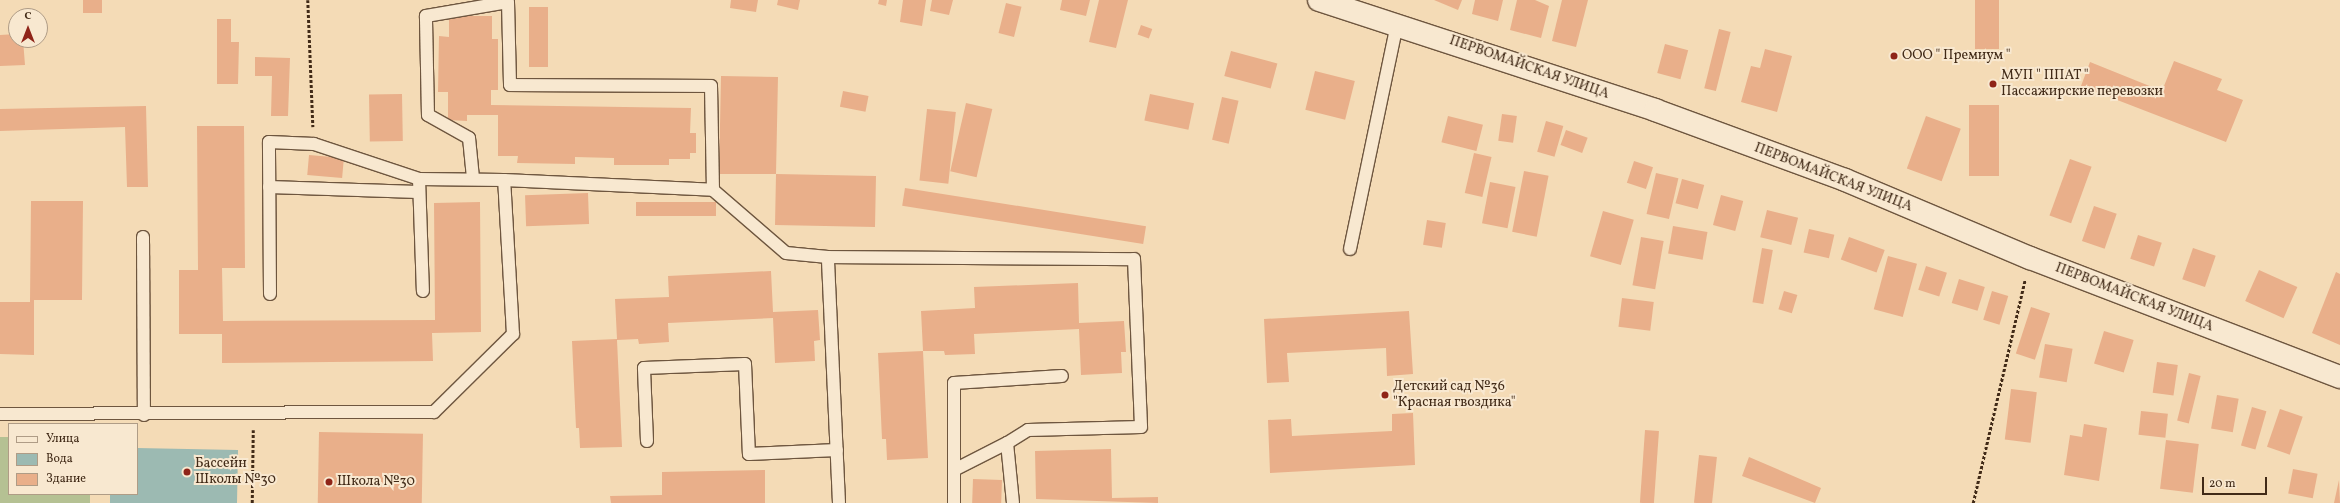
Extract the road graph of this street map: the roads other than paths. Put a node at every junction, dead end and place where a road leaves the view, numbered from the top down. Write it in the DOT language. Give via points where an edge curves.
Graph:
graph roads {
  1 [pos="1319,0"];
  2 [pos="1397,25"];
  3 [pos="473,178"];
  4 [pos="420,179"];
  5 [pos="504,180"];
  6 [pos="270,187"];
  7 [pos="713,190"];
  8 [pos="418,192"];
  9 [pos="143,237"];
  10 [pos="1350,249"];
  11 [pos="828,257"];
  12 [pos="423,291"];
  13 [pos="270,294"];
  14 [pos="1062,376"];
  15 [pos="2340,377"];
  16 [pos="0,414"];
  17 [pos="144,415"];
  18 [pos="647,441"];
  19 [pos="1007,443"];
  20 [pos="837,450"];
  21 [pos="956,469"];
  22 [pos="839,503"];
  23 [pos="954,503"];
  24 [pos="1013,503"];
  1 -- 2 [label="street, ПЕРВОМАЙСКАЯ УЛИЦА"];
  2 -- 10 [label="lane"];
  2 -- 15 [label="street, ПЕРВОМАЙСКАЯ УЛИЦА" via="1655,110 1816,169 2030,258"];
  3 -- 4 [label="lane"];
  3 -- 5 [label="lane"];
  3 -- 7 [label="lane" via="468,138 428,115 426,16 508,2 510,85 711,86"];
  4 -- 6 [label="lane" via="314,144 270,142"];
  4 -- 8 [label="lane"];
  5 -- 7 [label="lane"];
  5 -- 17 [label="lane" via="513,334 434,412"];
  6 -- 8 [label="lane"];
  6 -- 13 [label="lane"];
  7 -- 11 [label="lane" via="786,254"];
  8 -- 12 [label="lane"];
  9 -- 17 [label="lane"];
  11 -- 19 [label="lane" via="1134,259 1141,427 1028,430"];
  11 -- 20 [label="lane"];
  14 -- 21 [label="lane" via="954,383"];
  16 -- 17 [label="lane"];
  18 -- 20 [label="lane" via="644,368 745,364 748,454"];
  19 -- 21 [label="lane"];
  19 -- 24 [label="lane"];
  20 -- 22 [label="lane"];
  21 -- 23 [label="lane"];
}
